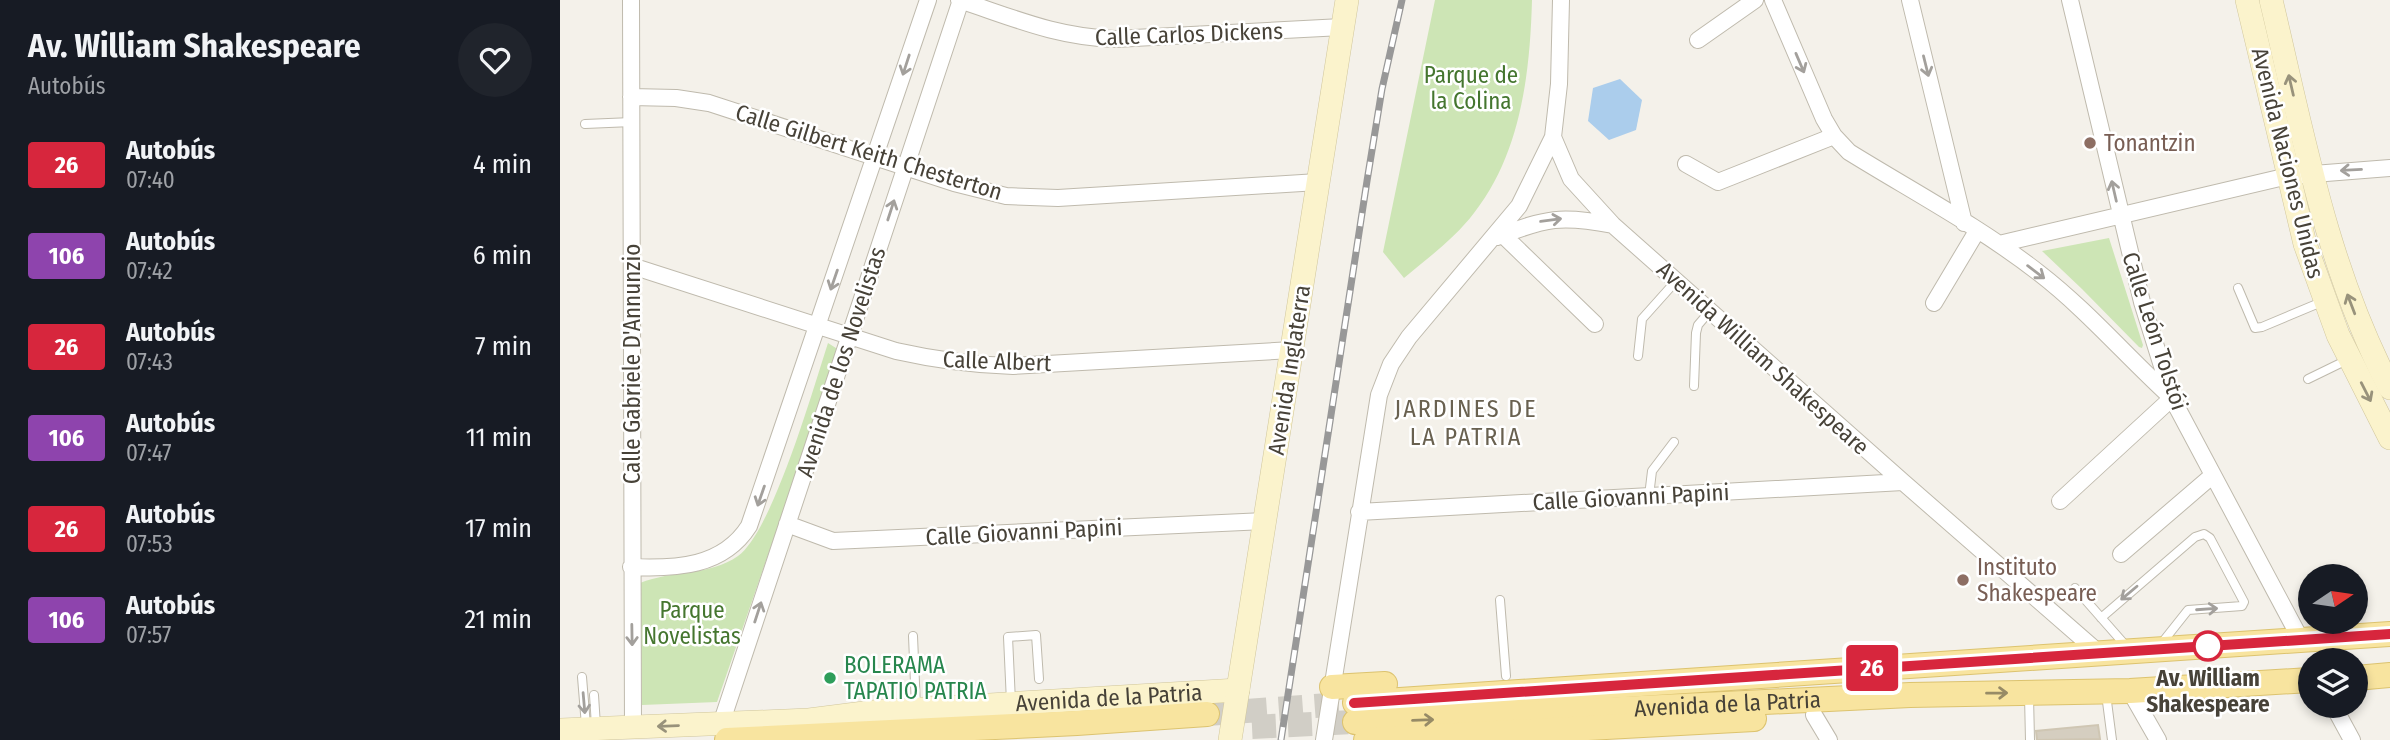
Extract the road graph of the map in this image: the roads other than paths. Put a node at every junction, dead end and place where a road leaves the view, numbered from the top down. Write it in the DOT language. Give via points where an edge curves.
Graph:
graph roads {
  1 [pos="631,0"];
  2 [pos="928,0"];
  3 [pos="960,0"];
  4 [pos="1347,0"];
  5 [pos="1561,0"];
  6 [pos="1755,0"];
  7 [pos="1773,0"];
  8 [pos="1910,0"];
  9 [pos="2070,0"];
  10 [pos="2247,0"];
  11 [pos="2271,0"];
  12 [pos="1342,27"];
  13 [pos="1698,40"];
  14 [pos="631,97"];
  15 [pos="632,122"];
  16 [pos="585,124"];
  17 [pos="1834,136"];
  18 [pos="1553,137"];
  19 [pos="876,157"];
  20 [pos="1686,164"];
  21 [pos="905,167"];
  22 [pos="2390,168"];
  23 [pos="2312,172"];
  24 [pos="2288,176"];
  25 [pos="1318,182"];
  26 [pos="1591,198"];
  27 [pos="2120,217"];
  28 [pos="1583,219"];
  29 [pos="1613,225"];
  30 [pos="1970,227"];
  31 [pos="1497,237"];
  32 [pos="1999,244"];
  33 [pos="632,266"];
  34 [pos="1676,281"];
  35 [pos="2238,288"];
  36 [pos="2324,301"];
  37 [pos="1934,303"];
  38 [pos="1710,311"];
  39 [pos="1595,324"];
  40 [pos="819,326"];
  41 [pos="849,337"];
  42 [pos="1292,349"];
  43 [pos="1638,356"];
  44 [pos="2350,359"];
  45 [pos="2308,379"];
  46 [pos="1694,386"];
  47 [pos="2390,388"];
  48 [pos="2172,398"];
  49 [pos="2390,438"];
  50 [pos="1674,442"];
  51 [pos="2213,475"];
  52 [pos="1903,482"];
  53 [pos="1649,496"];
  54 [pos="2060,500"];
  55 [pos="1359,512"];
  56 [pos="1265,521"];
  57 [pos="787,524"];
  58 [pos="2121,554"];
  59 [pos="631,567"];
  60 [pos="2075,588"];
  61 [pos="1500,600"];
  62 [pos="2101,618"];
  63 [pos="2390,634"];
  64 [pos="913,636"];
  65 [pos="2301,640"];
  66 [pos="2157,649"];
  67 [pos="2130,650"];
  68 [pos="2099,653"];
  69 [pos="1927,664"];
  70 [pos="1506,676"];
  71 [pos="2390,676"];
  72 [pos="582,677"];
  73 [pos="2368,677"];
  74 [pos="1039,679"];
  75 [pos="2298,681"];
  76 [pos="1332,687"];
  77 [pos="1238,690"];
  78 [pos="2118,691"];
  79 [pos="2029,693"];
  80 [pos="594,695"];
  81 [pos="1928,695"];
  82 [pos="1012,705"];
  83 [pos="916,709"];
  84 [pos="1814,715"];
  85 [pos="2340,718"];
  86 [pos="809,720"];
  87 [pos="1359,722"];
  88 [pos="633,727"];
  89 [pos="1110,727"];
  90 [pos="1215,727"];
  91 [pos="577,728"];
  92 [pos="724,732"];
  93 [pos="1650,733"];
  94 [pos="1001,740"];
  95 [pos="1056,740"];
  96 [pos="1324,740"];
  97 [pos="1829,740"];
  98 [pos="2030,740"];
  99 [pos="2112,740"];
  100 [pos="2158,740"];
  101 [pos="2352,740"];
  1 -- 14 [label="street, Calle Gabriele D'Annunzio"];
  2 -- 19 [label="street, Avenida de los Novelistas, one-way"];
  3 -- 12 [label="street, Calle Carlos Dickens" via="1085,38"];
  3 -- 21 [label="street, Avenida de los Novelistas"];
  4 -- 12 [label="street, Avenida Inglaterra"];
  5 -- 18 [label="street"];
  6 -- 13 [label="street"];
  7 -- 17 [label="street, one-way"];
  8 -- 30 [label="street, one-way"];
  27 -- 9 [label="street, Calle León Tolstói, one-way"];
  10 -- 24 [label="street, Avenida Naciones Unidas"];
  23 -- 11 [label="street, Avenida Naciones Unidas, one-way"];
  12 -- 25 [label="street, Avenida Inglaterra"];
  14 -- 15 [label="street, Calle Gabriele D'Annunzio"];
  14 -- 19 [label="street, Calle Gilbert Keith Chesterton" via="709,103"];
  15 -- 16 [label="lane"];
  15 -- 33 [label="street, Calle Gabriele D'Annunzio"];
  17 -- 20 [label="street" via="1718,182"];
  17 -- 30 [label="street" via="1849,152"];
  18 -- 26 [label="street, Avenida William Shakespeare" via="1572,179"];
  18 -- 31 [label="street" via="1519,206"];
  19 -- 21 [label="street, Calle Gilbert Keith Chesterton"];
  19 -- 40 [label="street, Avenida de los Novelistas, one-way"];
  21 -- 25 [label="street, Calle Gilbert Keith Chesterton" via="1006,196 1058,198"];
  41 -- 21 [label="street, Avenida de los Novelistas, one-way"];
  22 -- 23 [label="street, one-way"];
  23 -- 24 [label="street"];
  47 -- 23 [label="street, Avenida Naciones Unidas, one-way" via="2342,280"];
  24 -- 27 [label="street"];
  24 -- 36 [label="street, Avenida Naciones Unidas"];
  25 -- 42 [label="street, Avenida Inglaterra"];
  26 -- 28 [label="street" via="1595,211"];
  26 -- 29 [label="street, Avenida William Shakespeare"];
  27 -- 32 [label="street"];
  27 -- 48 [label="street, Calle León Tolstói"];
  28 -- 29 [label="street"];
  31 -- 28 [label="street, one-way" via="1551,219"];
  29 -- 34 [label="street, Avenida William Shakespeare"];
  30 -- 32 [label="street"];
  30 -- 37 [label="street"];
  31 -- 39 [label="street"];
  31 -- 55 [label="street" via="1391,364 1379,395"];
  32 -- 48 [label="street, one-way" via="2092,320"];
  33 -- 40 [label="street, Calle Albert"];
  33 -- 59 [label="street, Calle Gabriele D'Annunzio"];
  34 -- 38 [label="street, Avenida William Shakespeare"];
  34 -- 43 [label="lane" via="1643,319"];
  35 -- 36 [label="lane" via="2255,328"];
  36 -- 44 [label="street, Avenida Naciones Unidas"];
  38 -- 46 [label="lane" via="1698,325"];
  38 -- 52 [label="street, Avenida William Shakespeare"];
  40 -- 41 [label="street, Calle Albert"];
  40 -- 59 [label="street, Avenida de los Novelistas, one-way" via="757,508 743,535 730,549 702,563"];
  41 -- 42 [label="street, Calle Albert" via="936,360 1013,366"];
  41 -- 57 [label="street, Avenida de los Novelistas"];
  42 -- 56 [label="street, Avenida Inglaterra"];
  44 -- 45 [label="lane"];
  44 -- 49 [label="street, Avenida Naciones Unidas, one-way"];
  48 -- 51 [label="street, Calle León Tolstói"];
  48 -- 54 [label="street"];
  50 -- 53 [label="lane" via="1652,471"];
  51 -- 58 [label="street"];
  51 -- 65 [label="street, Calle León Tolstói"];
  52 -- 53 [label="street, Calle Giovanni Papini"];
  52 -- 68 [label="street, Avenida William Shakespeare"];
  53 -- 55 [label="street, Calle Giovanni Papini"];
  55 -- 76 [label="street"];
  56 -- 57 [label="street, Calle Giovanni Papini" via="833,541"];
  56 -- 77 [label="street, Avenida Inglaterra"];
  92 -- 57 [label="street, Avenida de los Novelistas, one-way"];
  59 -- 88 [label="street, Calle Gabriele D'Annunzio, one-way"];
  60 -- 62 [label="lane"];
  61 -- 70 [label="lane"];
  66 -- 62 [label="lane, one-way" via="2188,610 2244,603 2204,534"];
  62 -- 67 [label="lane"];
  63 -- 65 [label="main road, Avenida de la Patria"];
  64 -- 83 [label="lane"];
  65 -- 66 [label="main road, Avenida de la Patria"];
  65 -- 78 [label="main road" via="2304,662 2290,668 2182,672"];
  66 -- 67 [label="main road, Avenida de la Patria"];
  67 -- 68 [label="main road, Avenida de la Patria"];
  68 -- 69 [label="main road, Avenida de la Patria"];
  69 -- 70 [label="main road" via="1818,659"];
  69 -- 87 [label="main road, Avenida de la Patria"];
  70 -- 76 [label="main road"];
  71 -- 73 [label="main road"];
  72 -- 91 [label="lane, one-way"];
  74 -- 82 [label="lane" via="1036,635 1008,637"];
  75 -- 78 [label="main road, Avenida de la Patria"];
  76 -- 96 [label="street"];
  77 -- 82 [label="street, Avenida de la Patria"];
  77 -- 90 [label="street, Avenida Inglaterra"];
  78 -- 79 [label="main road, Avenida de la Patria"];
  78 -- 99 [label="lane"];
  78 -- 100 [label="street"];
  81 -- 79 [label="main road, Avenida de la Patria, one-way"];
  79 -- 98 [label="lane"];
  80 -- 91 [label="lane"];
  81 -- 84 [label="main road"];
  87 -- 81 [label="main road, Avenida de la Patria, one-way"];
  82 -- 83 [label="street, Avenida de la Patria"];
  83 -- 86 [label="street, Avenida de la Patria"];
  84 -- 93 [label="main road"];
  84 -- 97 [label="street"];
  85 -- 101 [label="street"];
  86 -- 89 [label="main road" via="1045,714"];
  86 -- 92 [label="street, Avenida de la Patria"];
  87 -- 93 [label="main road"];
  88 -- 91 [label="street, Avenida de la Patria"];
  92 -- 88 [label="street, Avenida de la Patria, one-way"];
  89 -- 90 [label="main road, Avenida de la Patria"];
  89 -- 92 [label="main road, Avenida de la Patria"];
  89 -- 94 [label="main road, Avenida de la Patria"];
  89 -- 95 [label="main road"];
}
